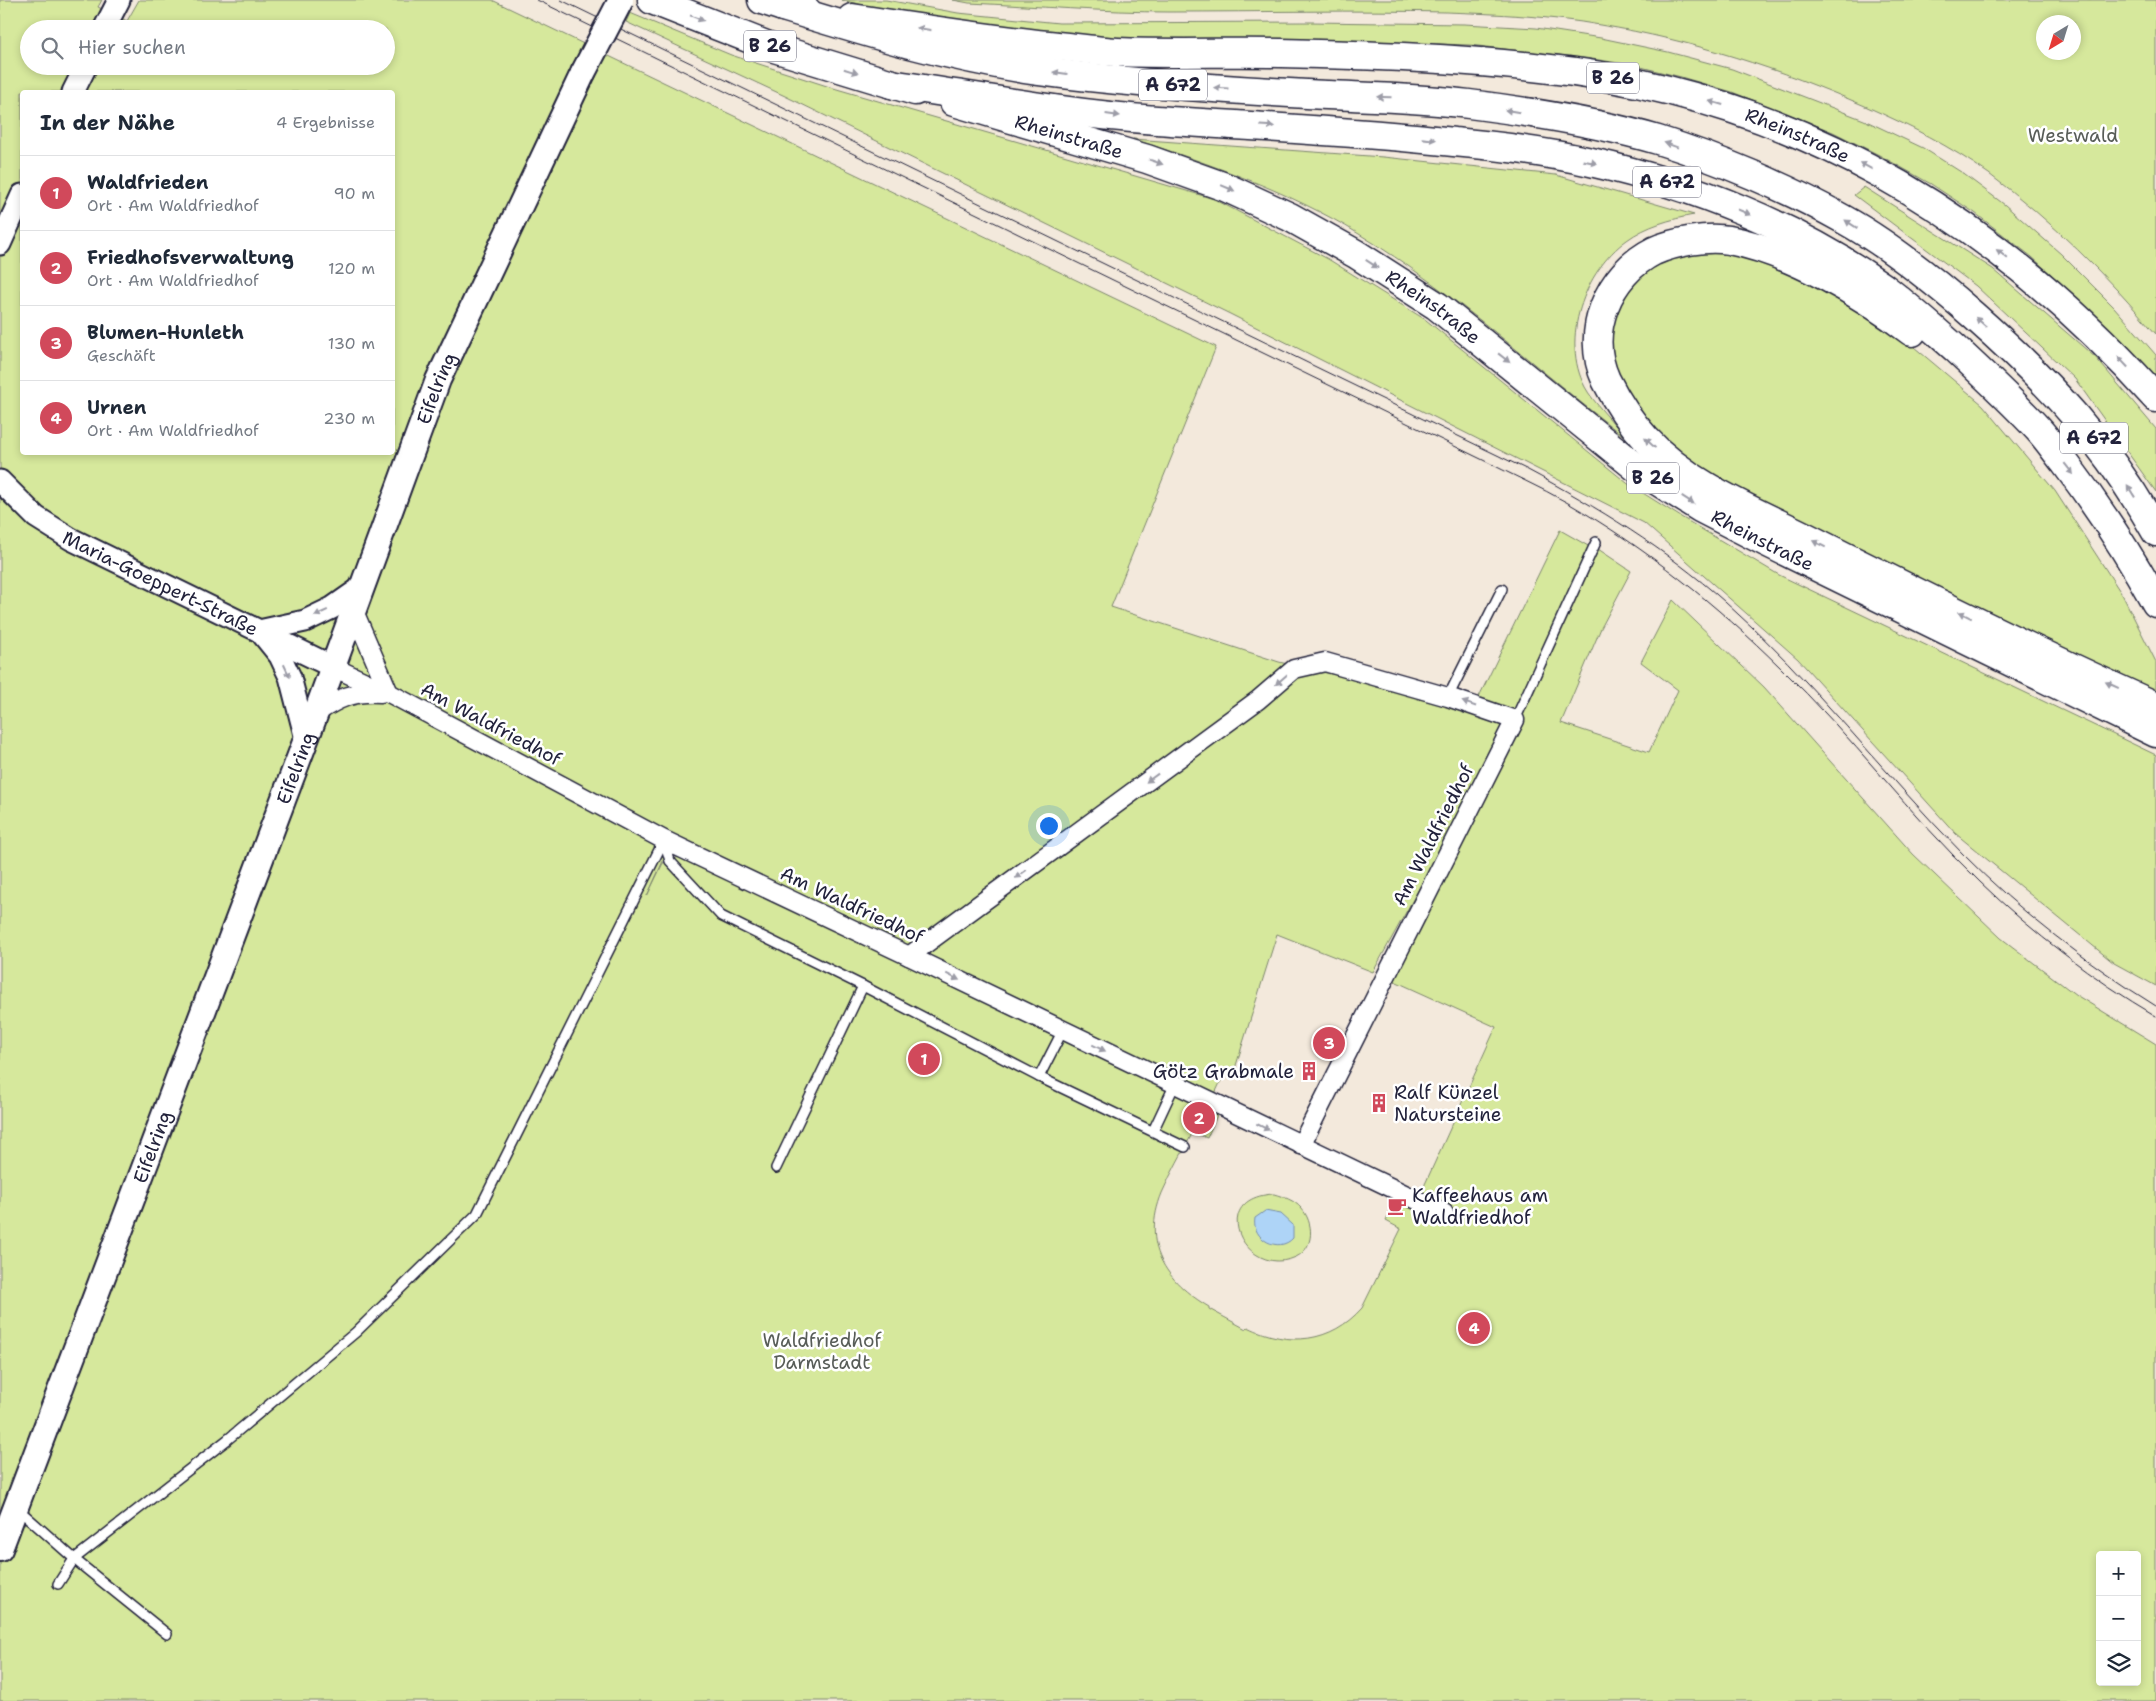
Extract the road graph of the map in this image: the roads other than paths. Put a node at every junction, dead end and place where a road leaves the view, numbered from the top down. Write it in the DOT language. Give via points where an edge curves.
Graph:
graph roads {
  1 [pos="119,0"];
  2 [pos="621,0"];
  3 [pos="652,0"];
  4 [pos="773,4"];
  5 [pos="109,20"];
  6 [pos="82,75"];
  7 [pos="891,84"];
  8 [pos="74,90"];
  9 [pos="20,198"];
  10 [pos="5,219"];
  11 [pos="0,244"];
  12 [pos="2156,398"];
  13 [pos="2040,430"];
  14 [pos="0,481"];
  15 [pos="2156,532"];
  16 [pos="1596,542"];
  17 [pos="362,587"];
  18 [pos="1502,589"];
  19 [pos="2156,603"];
  20 [pos="354,611"];
  21 [pos="260,631"];
  22 [pos="333,667"];
  23 [pos="389,694"];
  24 [pos="1448,697"];
  25 [pos="2156,706"];
  26 [pos="316,713"];
  27 [pos="1515,720"];
  28 [pos="2156,733"];
  29 [pos="306,740"];
  30 [pos="664,840"];
  31 [pos="909,956"];
  32 [pos="863,986"];
  33 [pos="1063,1030"];
  34 [pos="1039,1077"];
  35 [pos="1175,1084"];
  36 [pos="1153,1131"];
  37 [pos="1301,1145"];
  38 [pos="1186,1147"];
  39 [pos="776,1168"];
  40 [pos="1444,1214"];
  41 [pos="16,1507"];
  42 [pos="0,1550"];
  43 [pos="74,1559"];
  44 [pos="58,1584"];
  45 [pos="167,1634"];
  1 -- 5 [label="street"];
  2 -- 17 [label="main road, Eifelring, bridge" via="583,73 438,380"];
  3 -- 7 [label="main road, Rheinstraße / B 26, one-way" via="771,47"];
  12 -- 4 [label="main road, Rheinstraße / B 26, one-way" via="2076,316 1994,247 1942,209 1843,154 1792,130 1680,92 1616,78 1473,61 1282,53 1116,52 972,37"];
  15 -- 4 [label="main road, A 672, one-way" via="2114,462 2068,407 2017,354 1951,296 1894,252 1843,219 1723,164 1659,140 1471,104 1112,80 968,59 900,43"];
  6 -- 8 [label="street"];
  7 -- 13 [label="main road, A 672, one-way" via="1154,120 1506,147 1590,161 1663,181 1771,223 1835,256 1882,287 1976,367"];
  7 -- 28 [label="main road, Rheinstraße / B 26, one-way" via="1147,159 1226,187 1290,217 1356,254 1437,306 1637,468 1700,508"];
  9 -- 10 [label="street"];
  10 -- 11 [label="street"];
  13 -- 19 [label="main road, A 672, one-way" via="2090,495"];
  25 -- 13 [label="main road, one-way" via="1870,569 1700,482 1646,439 1623,408 1606,379 1599,350 1599,324 1617,281 1640,258 1669,244 1727,240 1805,266 1892,317"];
  14 -- 21 [label="street, Maria-Goeppert-Straße" via="36,517 60,533"];
  16 -- 27 [label="lane, Am Waldfriedhof"];
  17 -- 20 [label="main road, Eifelring"];
  17 -- 21 [label="street, one-way" via="332,608 305,621"];
  18 -- 24 [label="lane"];
  20 -- 22 [label="main road, Eifelring"];
  20 -- 23 [label="street"];
  21 -- 22 [label="street, Maria-Goeppert-Straße"];
  21 -- 29 [label="street, one-way" via="280,656 290,677"];
  22 -- 23 [label="street, Am Waldfriedhof"];
  22 -- 26 [label="main road, Eifelring"];
  23 -- 26 [label="street, Am Waldfriedhof" via="354,694 334,701"];
  23 -- 30 [label="street, Am Waldfriedhof"];
  27 -- 24 [label="street, one-way"];
  24 -- 31 [label="street, one-way" via="1325,662 1294,669 1258,700"];
  26 -- 29 [label="main road, Eifelring"];
  27 -- 37 [label="street, Am Waldfriedhof"];
  29 -- 41 [label="main road, Eifelring"];
  30 -- 31 [label="street, Am Waldfriedhof"];
  30 -- 32 [label="lane" via="670,860 721,916"];
  30 -- 43 [label="lane" via="477,1214 356,1332 227,1440"];
  31 -- 33 [label="street, Am Waldfriedhof, one-way"];
  32 -- 34 [label="lane"];
  32 -- 39 [label="lane"];
  33 -- 34 [label="lane"];
  33 -- 35 [label="street, Am Waldfriedhof, one-way"];
  34 -- 36 [label="lane"];
  35 -- 36 [label="lane"];
  35 -- 37 [label="street, Am Waldfriedhof, one-way"];
  36 -- 38 [label="lane"];
  37 -- 40 [label="street, Am Waldfriedhof"];
  41 -- 42 [label="main road, Eifelring"];
  41 -- 43 [label="lane"];
  43 -- 44 [label="lane"];
  43 -- 45 [label="lane"];
}
